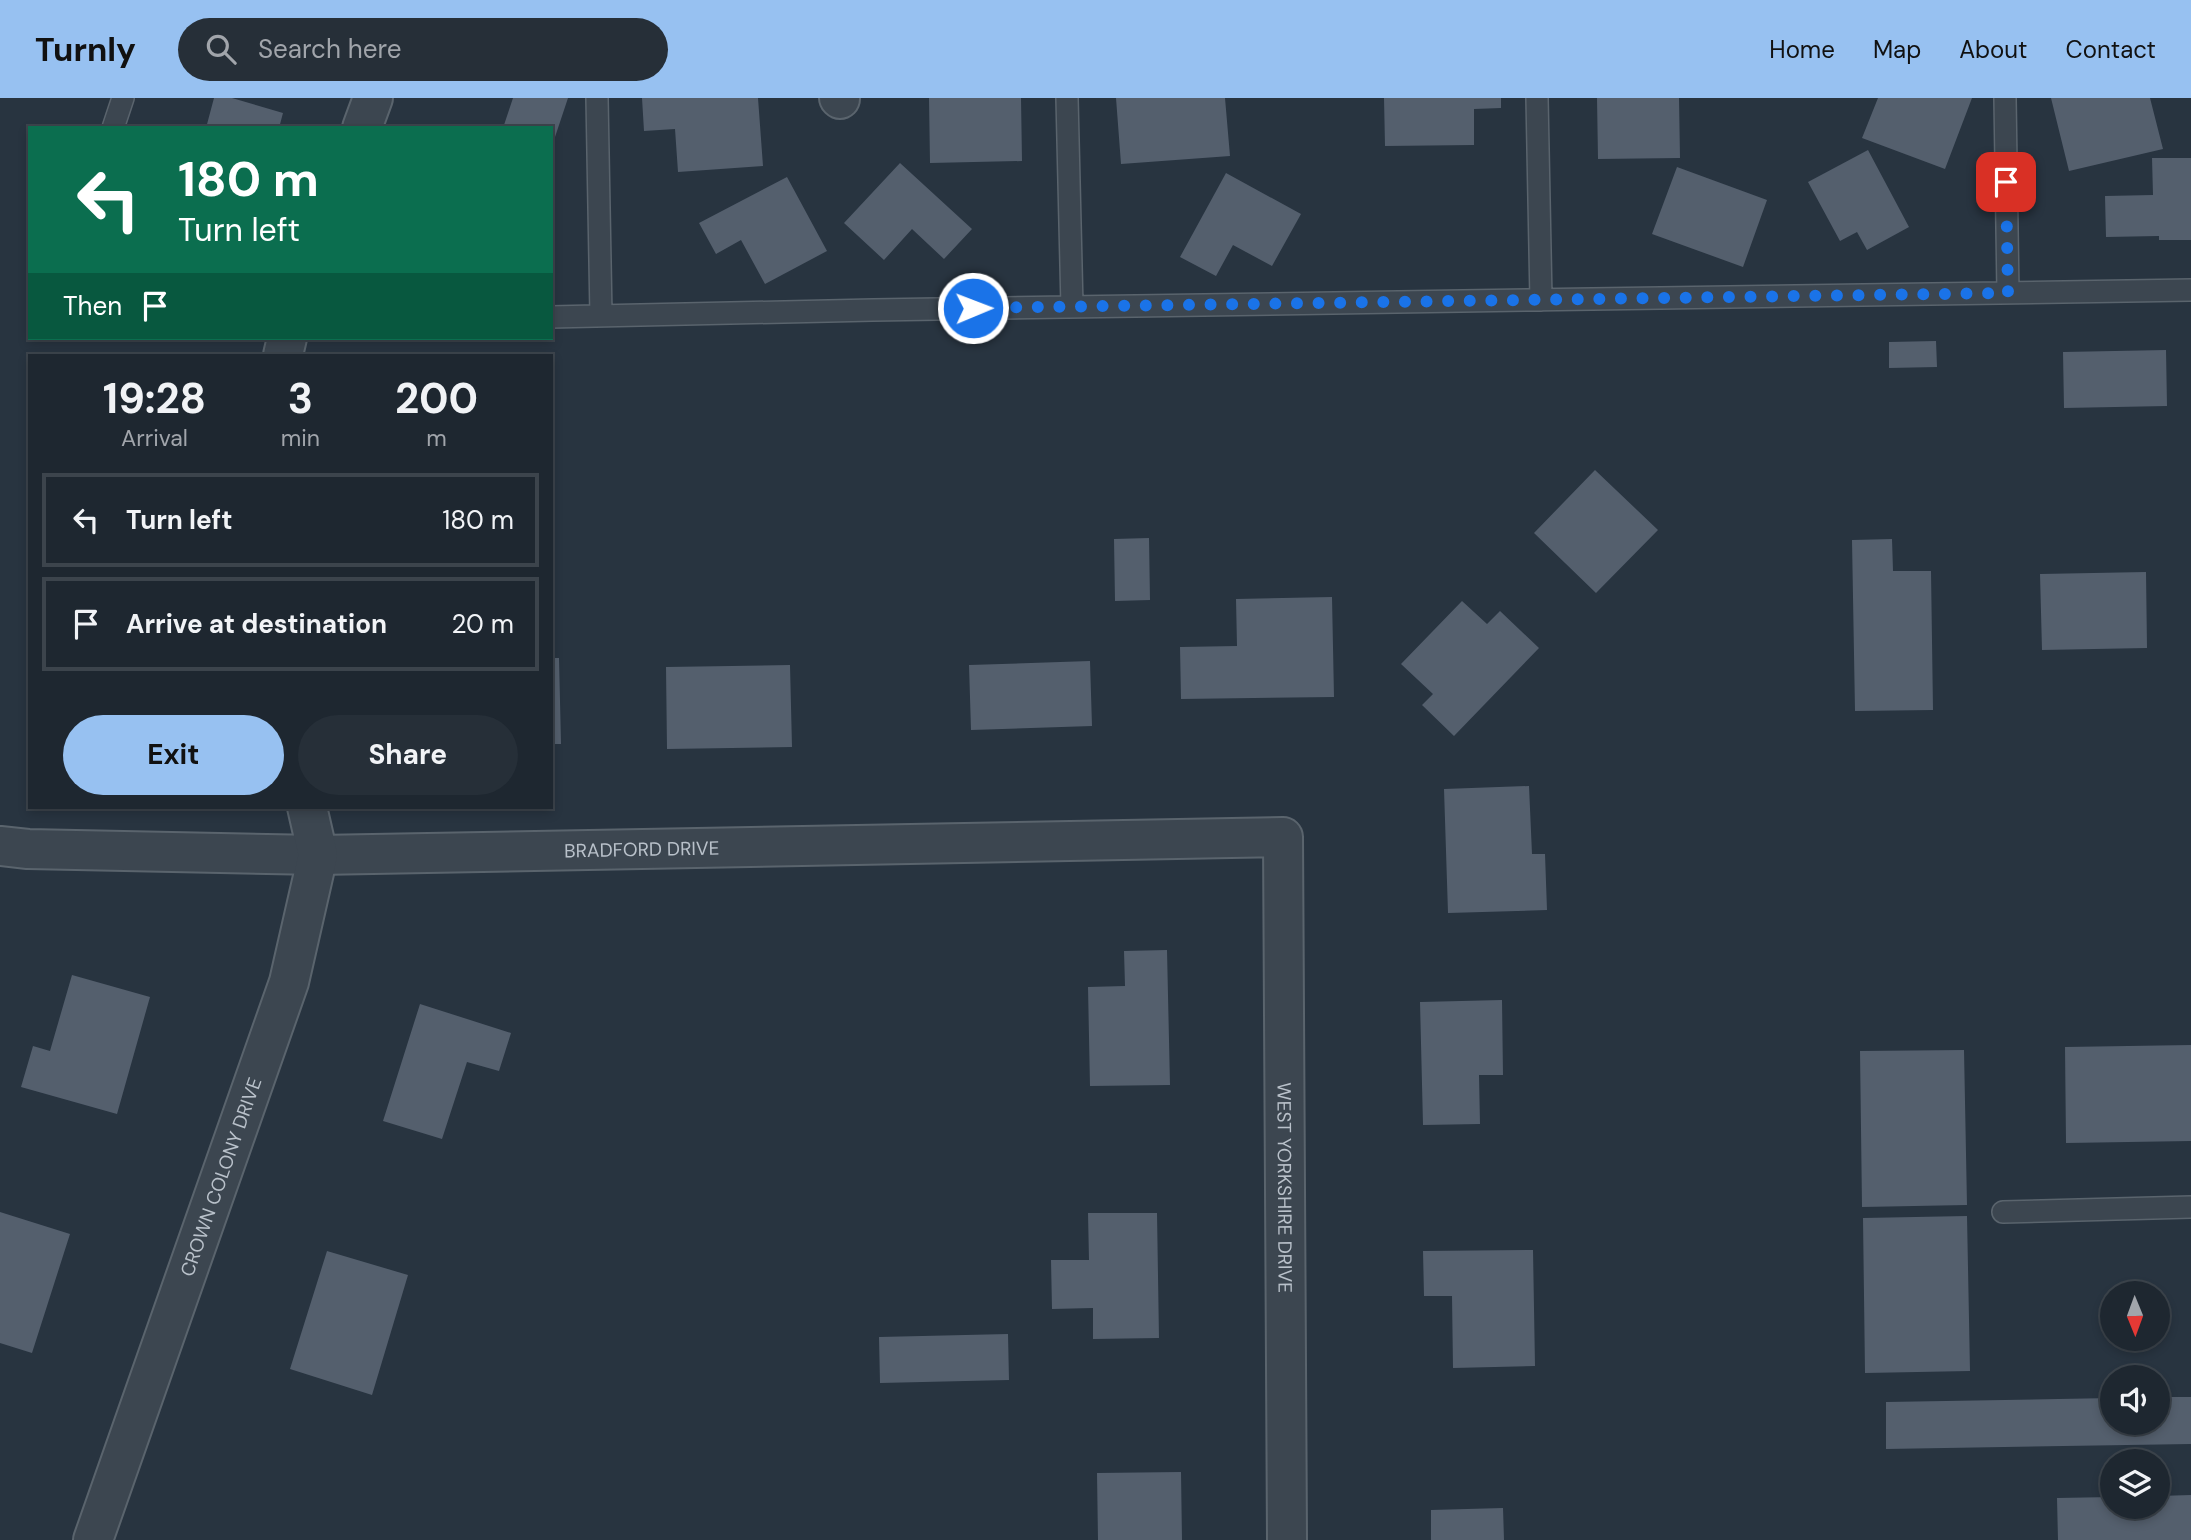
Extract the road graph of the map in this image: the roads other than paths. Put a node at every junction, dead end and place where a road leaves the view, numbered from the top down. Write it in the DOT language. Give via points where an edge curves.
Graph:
graph roads {
  1 [pos="123,98"];
  2 [pos="373,98"];
  3 [pos="597,98"];
  4 [pos="1067,98"];
  5 [pos="1536,98"];
  6 [pos="2005,98"];
  7 [pos="114,126"];
  8 [pos="363,126"];
  9 [pos="2191,290"];
  10 [pos="2008,293"];
  11 [pos="1541,300"];
  12 [pos="1072,307"];
  13 [pos="601,316"];
  14 [pos="553,317"];
  15 [pos="307,809"];
  16 [pos="1283,837"];
  17 [pos="0,846"];
  18 [pos="318,855"];
  19 [pos="2191,1207"];
  20 [pos="2003,1212"];
  21 [pos="93,1540"];
  22 [pos="1287,1540"];
  1 -- 7 [label="lane"];
  2 -- 8 [label="street"];
  3 -- 13 [label="lane"];
  4 -- 12 [label="lane"];
  5 -- 11 [label="lane"];
  6 -- 10 [label="lane"];
  9 -- 10 [label="lane"];
  10 -- 11 [label="lane"];
  11 -- 12 [label="lane"];
  12 -- 13 [label="lane"];
  13 -- 14 [label="lane"];
  15 -- 18 [label="street, CROWN COLONY DRIVE"];
  16 -- 18 [label="street, BRADFORD DRIVE"];
  16 -- 22 [label="street, WEST YORKSHIRE DRIVE"];
  17 -- 18 [label="street, BRADFORD DRIVE"];
  18 -- 21 [label="street, CROWN COLONY DRIVE" via="289,982"];
  19 -- 20 [label="lane"];
}
